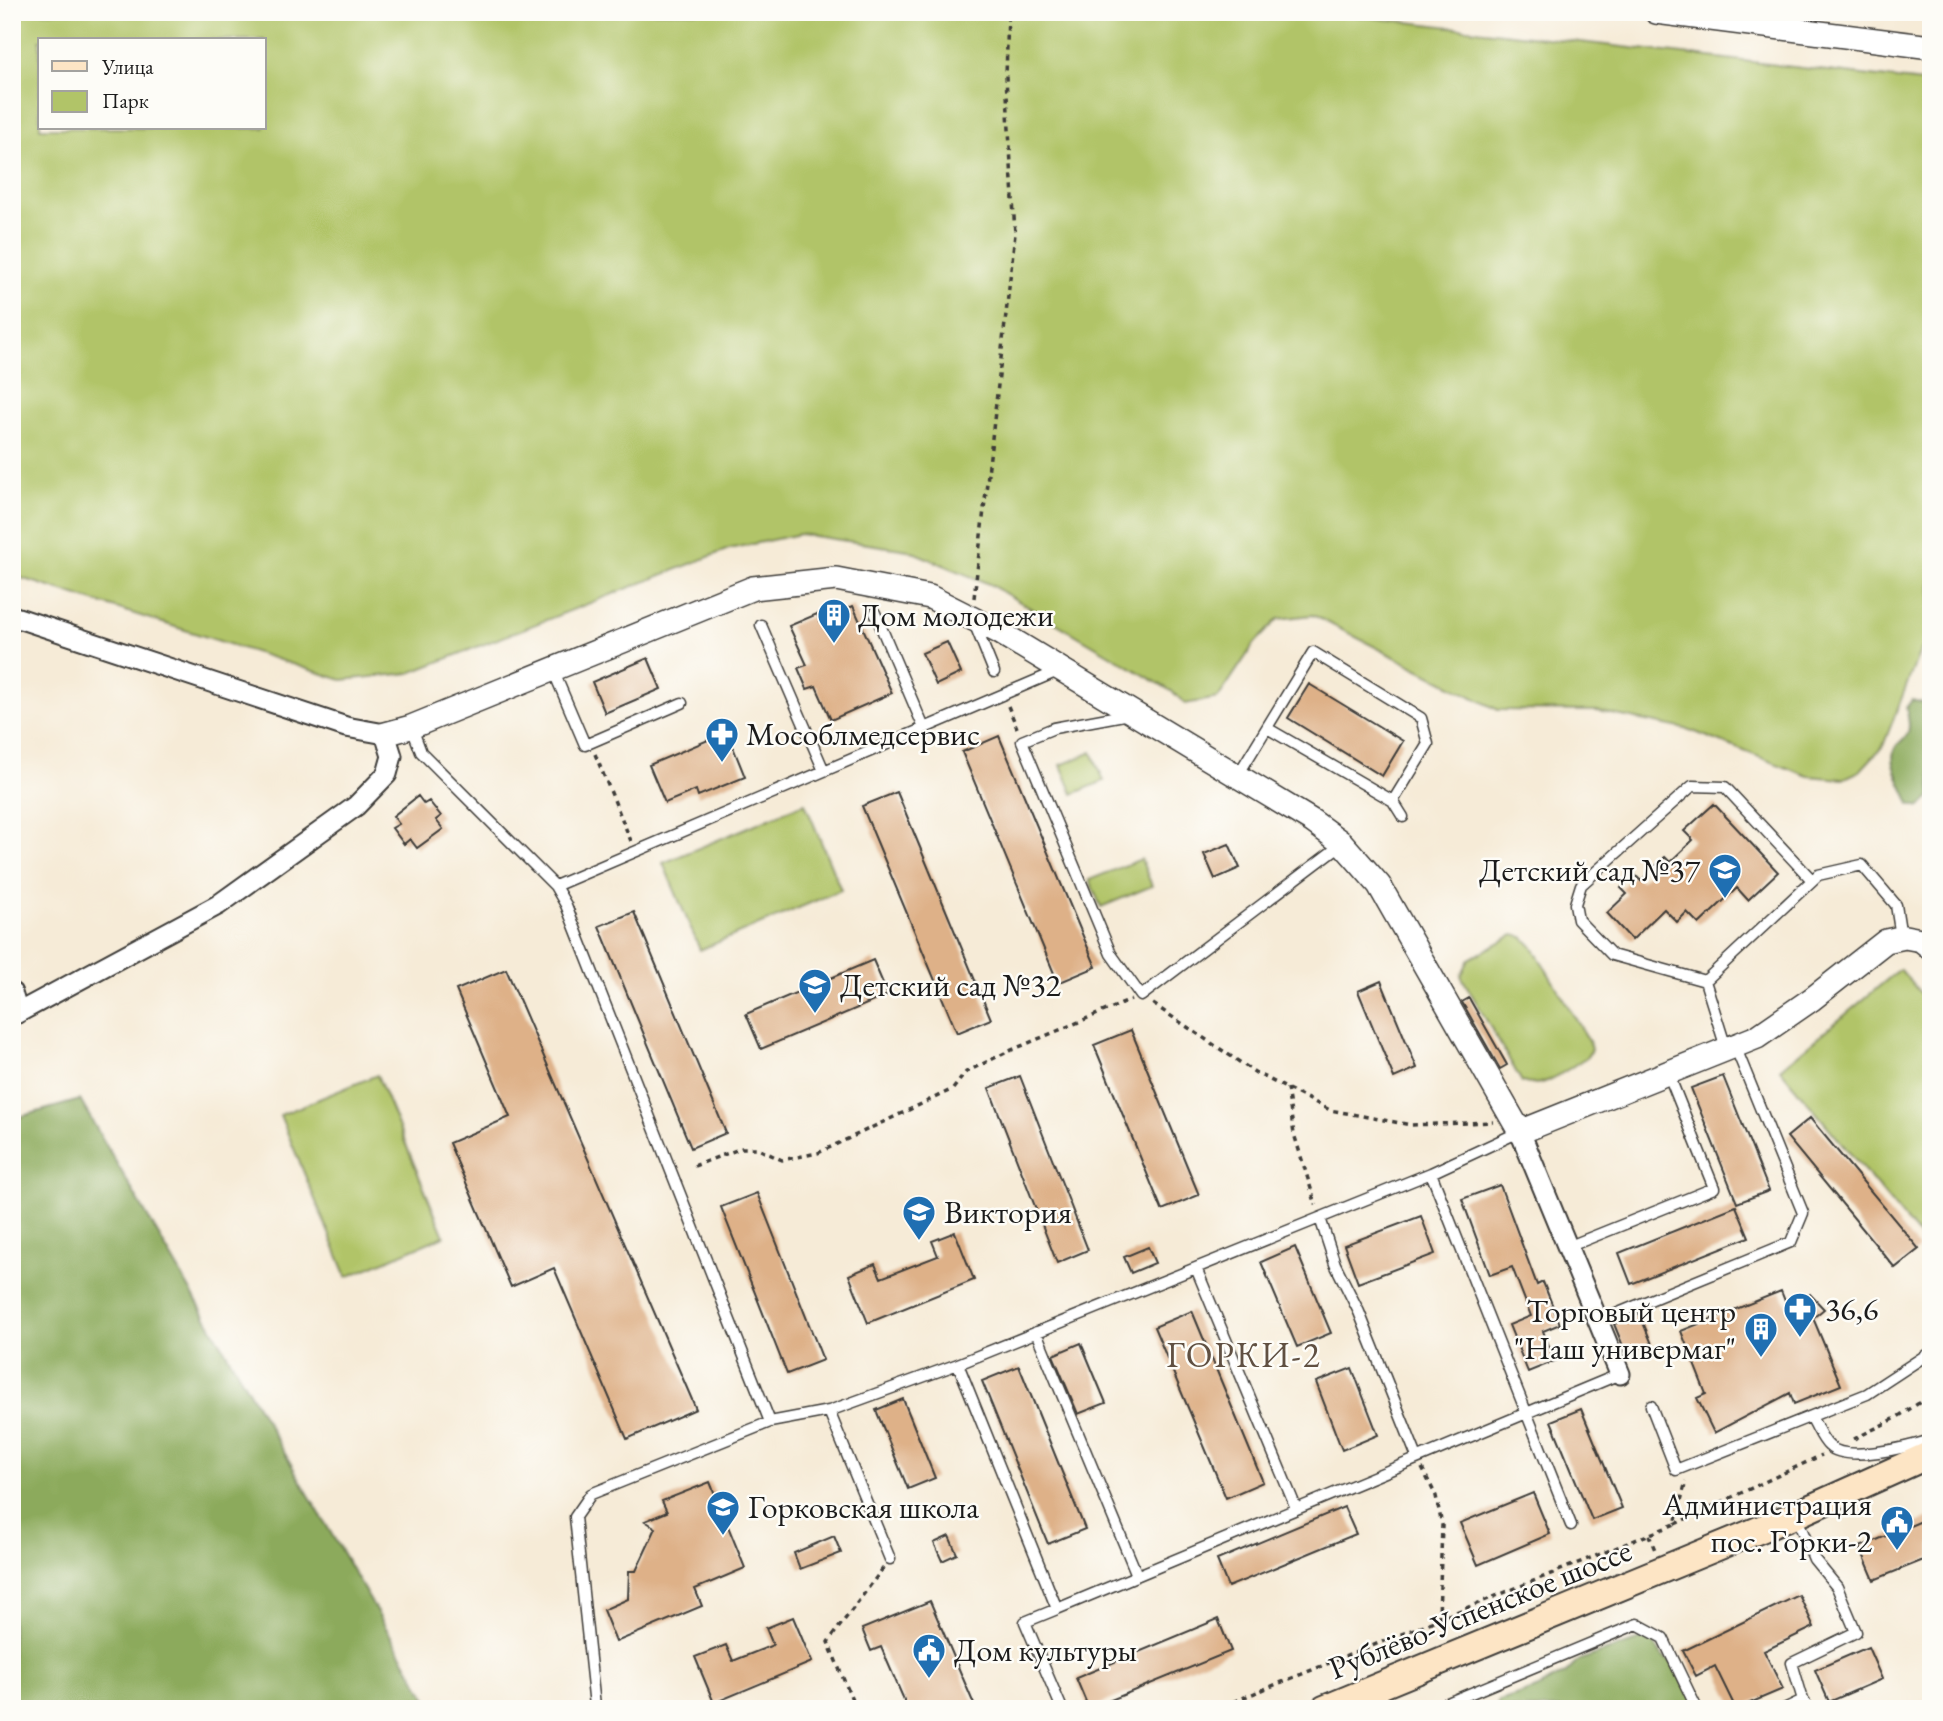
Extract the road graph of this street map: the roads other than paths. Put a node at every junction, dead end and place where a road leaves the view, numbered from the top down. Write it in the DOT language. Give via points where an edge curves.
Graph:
graph roads {
  1 [pos="1656,12"];
  2 [pos="1931,47"];
  3 [pos="875,613"];
  4 [pos="12,616"];
  5 [pos="972,618"];
  6 [pos="761,625"];
  7 [pos="553,669"];
  8 [pos="1061,669"];
  9 [pos="995,672"];
  10 [pos="682,703"];
  11 [pos="1135,713"];
  12 [pos="411,727"];
  13 [pos="924,728"];
  14 [pos="1267,729"];
  15 [pos="385,734"];
  16 [pos="824,771"];
  17 [pos="1238,776"];
  18 [pos="1393,801"];
  19 [pos="1403,817"];
  20 [pos="1342,844"];
  21 [pos="1812,880"];
  22 [pos="555,886"];
  23 [pos="1902,937"];
  24 [pos="1931,948"];
  25 [pos="1705,981"];
  26 [pos="12,993"];
  27 [pos="15,1015"];
  28 [pos="1731,1048"];
  29 [pos="1668,1073"];
  30 [pos="1515,1124"];
  31 [pos="1431,1173"];
  32 [pos="1320,1218"];
  33 [pos="1570,1246"];
  34 [pos="1196,1268"];
  35 [pos="1599,1321"];
  36 [pos="1036,1332"];
  37 [pos="1931,1352"];
  38 [pos="958,1364"];
  39 [pos="1620,1374"];
  40 [pos="1651,1406"];
  41 [pos="1527,1410"];
  42 [pos="829,1411"];
  43 [pos="1811,1417"];
  44 [pos="770,1422"];
  45 [pos="1931,1440"];
  46 [pos="1931,1454"];
  47 [pos="1417,1457"];
  48 [pos="1296,1508"];
  49 [pos="1795,1515"];
  50 [pos="1572,1525"];
  51 [pos="890,1559"];
  52 [pos="1137,1575"];
  53 [pos="1057,1609"];
  54 [pos="1382,1698"];
  55 [pos="1806,1704"];
  56 [pos="598,1709"];
  57 [pos="1062,1709"];
  58 [pos="1324,1709"];
  59 [pos="1433,1709"];
  60 [pos="1697,1709"];
  61 [pos="1784,1709"];
  1 -- 2 [label="street"];
  3 -- 13 [label="lane"];
  4 -- 15 [label="street" via="346,727"];
  5 -- 7 [label="street" via="930,597 836,579 753,588"];
  5 -- 8 [label="street"];
  5 -- 9 [label="lane"];
  6 -- 16 [label="lane"];
  7 -- 10 [label="lane" via="585,745"];
  7 -- 12 [label="street"];
  8 -- 11 [label="street"];
  8 -- 13 [label="lane"];
  11 -- 17 [label="street"];
  11 -- 20 [label="lane" via="1054,728 1022,741 1111,954 1141,996"];
  12 -- 15 [label="street"];
  12 -- 22 [label="lane" via="421,752"];
  13 -- 16 [label="lane"];
  14 -- 17 [label="lane"];
  14 -- 18 [label="lane"];
  14 -- 18 [label="lane" via="1313,652 1421,718 1428,744"];
  15 -- 27 [label="street" via="392,756 387,774 356,806 218,905"];
  16 -- 22 [label="lane"];
  17 -- 20 [label="street"];
  18 -- 19 [label="lane"];
  20 -- 30 [label="street" via="1362,863 1392,906"];
  21 -- 23 [label="lane" via="1862,864 1896,905"];
  21 -- 25 [label="lane"];
  21 -- 25 [label="lane" via="1725,787 1692,786 1581,885 1575,904 1578,920 1612,955"];
  22 -- 44 [label="lane" via="572,918"];
  23 -- 24 [label="street" via="1921,940"];
  23 -- 28 [label="street" via="1886,941 1785,1019"];
  25 -- 28 [label="lane"];
  26 -- 27 [label="street"];
  28 -- 29 [label="street"];
  28 -- 35 [label="lane" via="1803,1213 1791,1242"];
  29 -- 30 [label="street"];
  29 -- 33 [label="lane" via="1714,1188"];
  30 -- 31 [label="lane"];
  30 -- 33 [label="street"];
  31 -- 32 [label="lane"];
  31 -- 41 [label="lane"];
  32 -- 34 [label="lane"];
  32 -- 47 [label="lane"];
  33 -- 35 [label="street"];
  34 -- 36 [label="lane"];
  34 -- 48 [label="lane"];
  35 -- 39 [label="street"];
  36 -- 38 [label="lane"];
  36 -- 52 [label="lane"];
  37 -- 43 [label="lane" via="1867,1394"];
  38 -- 42 [label="lane"];
  38 -- 53 [label="lane"];
  39 -- 41 [label="lane"];
  40 -- 43 [label="lane" via="1676,1470"];
  41 -- 47 [label="lane"];
  41 -- 50 [label="lane"];
  42 -- 44 [label="lane"];
  42 -- 51 [label="lane"];
  43 -- 45 [label="lane" via="1829,1447 1844,1454"];
  44 -- 56 [label="lane" via="591,1494 575,1517"];
  46 -- 49 [label="main road, Рублёво-Успенское шоссе"];
  47 -- 48 [label="lane"];
  48 -- 52 [label="lane"];
  49 -- 54 [label="main road, Рублёво-Успенское шоссе"];
  49 -- 55 [label="lane" via="1814,1559 1837,1587 1856,1632 1792,1663"];
  52 -- 53 [label="lane"];
  53 -- 57 [label="lane" via="1025,1622"];
  54 -- 58 [label="main road, Рублёво-Успенское шоссе"];
  55 -- 61 [label="lane"];
  59 -- 60 [label="lane" via="1637,1624 1663,1638"];
}
